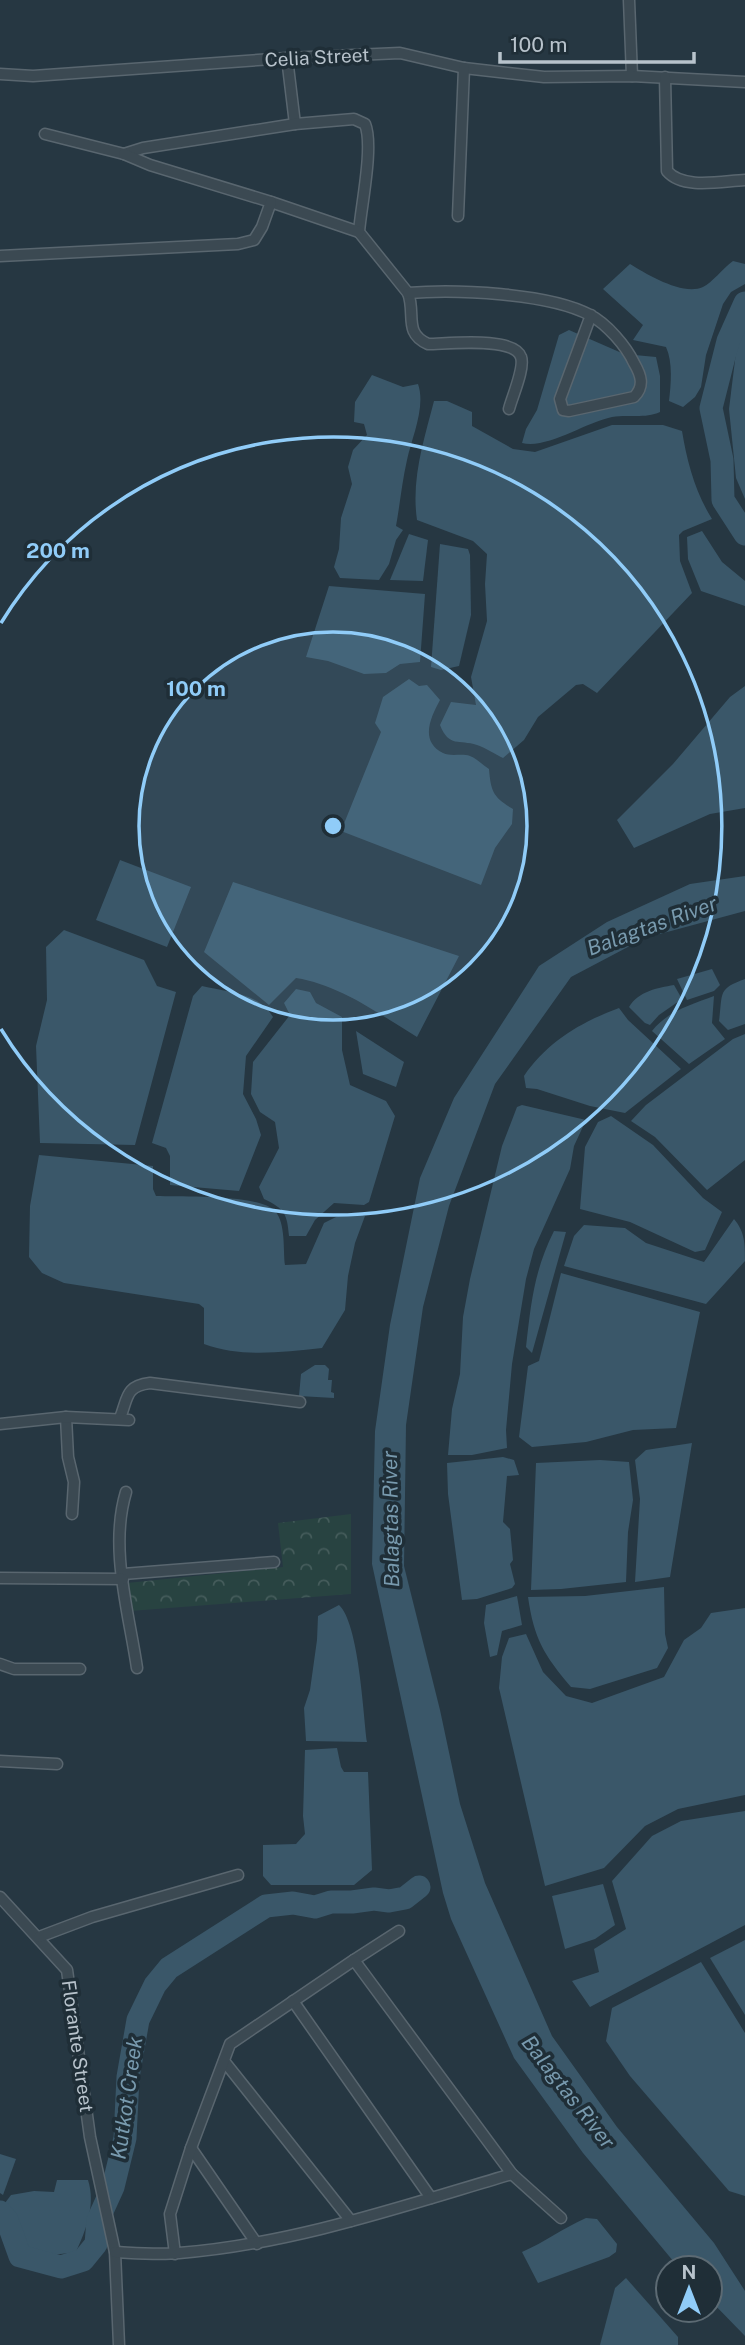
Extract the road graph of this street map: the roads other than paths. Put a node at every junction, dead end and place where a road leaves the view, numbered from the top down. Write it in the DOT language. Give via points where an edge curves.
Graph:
graph roads {
  1 [pos="629,0"];
  2 [pos="287,58"];
  3 [pos="464,68"];
  4 [pos="0,74"];
  5 [pos="632,76"];
  6 [pos="665,77"];
  7 [pos="745,82"];
  8 [pos="295,124"];
  9 [pos="45,134"];
  10 [pos="124,154"];
  11 [pos="745,180"];
  12 [pos="271,202"];
  13 [pos="458,216"];
  14 [pos="359,232"];
  15 [pos="0,256"];
  16 [pos="408,293"];
  17 [pos="591,315"];
  18 [pos="509,409"];
  19 [pos="300,1402"];
  20 [pos="66,1417"];
  21 [pos="0,1424"];
  22 [pos="126,1492"];
  23 [pos="72,1514"];
  24 [pos="274,1562"];
  25 [pos="123,1577"];
  26 [pos="0,1578"];
  27 [pos="0,1664"];
  28 [pos="137,1668"];
  29 [pos="80,1669"];
  30 [pos="0,1761"];
  31 [pos="57,1764"];
  32 [pos="238,1875"];
  33 [pos="0,1897"];
  34 [pos="399,1931"];
  35 [pos="39,1937"];
  36 [pos="354,1960"];
  37 [pos="293,2001"];
  38 [pos="224,2061"];
  39 [pos="191,2148"];
  40 [pos="512,2174"];
  41 [pos="431,2198"];
  42 [pos="561,2218"];
  43 [pos="351,2221"];
  44 [pos="257,2244"];
  45 [pos="115,2252"];
  46 [pos="175,2254"];
  47 [pos="119,2345"];
  1 -- 5 [label="street"];
  2 -- 3 [label="street, Celia Street" via="400,53"];
  2 -- 4 [label="street, Celia Street" via="33,76"];
  2 -- 8 [label="street"];
  3 -- 5 [label="street, Celia Street" via="544,77"];
  3 -- 13 [label="street"];
  5 -- 6 [label="street, Celia Street"];
  6 -- 7 [label="street, Celia Street"];
  6 -- 11 [label="street" via="667,171 687,182"];
  8 -- 10 [label="street"];
  8 -- 14 [label="street" via="354,119 365,124 369,132"];
  9 -- 10 [label="street"];
  10 -- 12 [label="street"];
  12 -- 14 [label="street"];
  12 -- 15 [label="street" via="254,240 238,244"];
  14 -- 16 [label="street"];
  16 -- 17 [label="street" via="434,290 503,295"];
  16 -- 18 [label="street" via="414,334 419,340 428,344 497,343 518,352 522,367"];
  17 -- 17 [label="street" via="632,359 640,375 639,392 634,397 563,410 560,399"];
  19 -- 20 [label="street" via="150,1383 134,1386 125,1419"];
  20 -- 21 [label="street"];
  20 -- 23 [label="street" via="74,1482"];
  22 -- 25 [label="street" via="120,1539"];
  24 -- 25 [label="street"];
  25 -- 26 [label="street"];
  25 -- 28 [label="street"];
  27 -- 29 [label="street" via="14,1669"];
  30 -- 31 [label="street"];
  32 -- 35 [label="street"];
  33 -- 35 [label="street, Florante Street"];
  34 -- 36 [label="street"];
  35 -- 45 [label="street, Florante Street" via="67,1970 90,2137"];
  36 -- 37 [label="street"];
  36 -- 40 [label="street"];
  37 -- 38 [label="street" via="230,2044"];
  37 -- 41 [label="street"];
  38 -- 39 [label="street"];
  38 -- 43 [label="street"];
  39 -- 44 [label="street"];
  39 -- 46 [label="street" via="170,2214"];
  40 -- 41 [label="street"];
  40 -- 42 [label="street"];
  41 -- 43 [label="street"];
  43 -- 44 [label="street"];
  44 -- 46 [label="street"];
  45 -- 46 [label="street"];
  45 -- 47 [label="street, Florante Street"];
}
